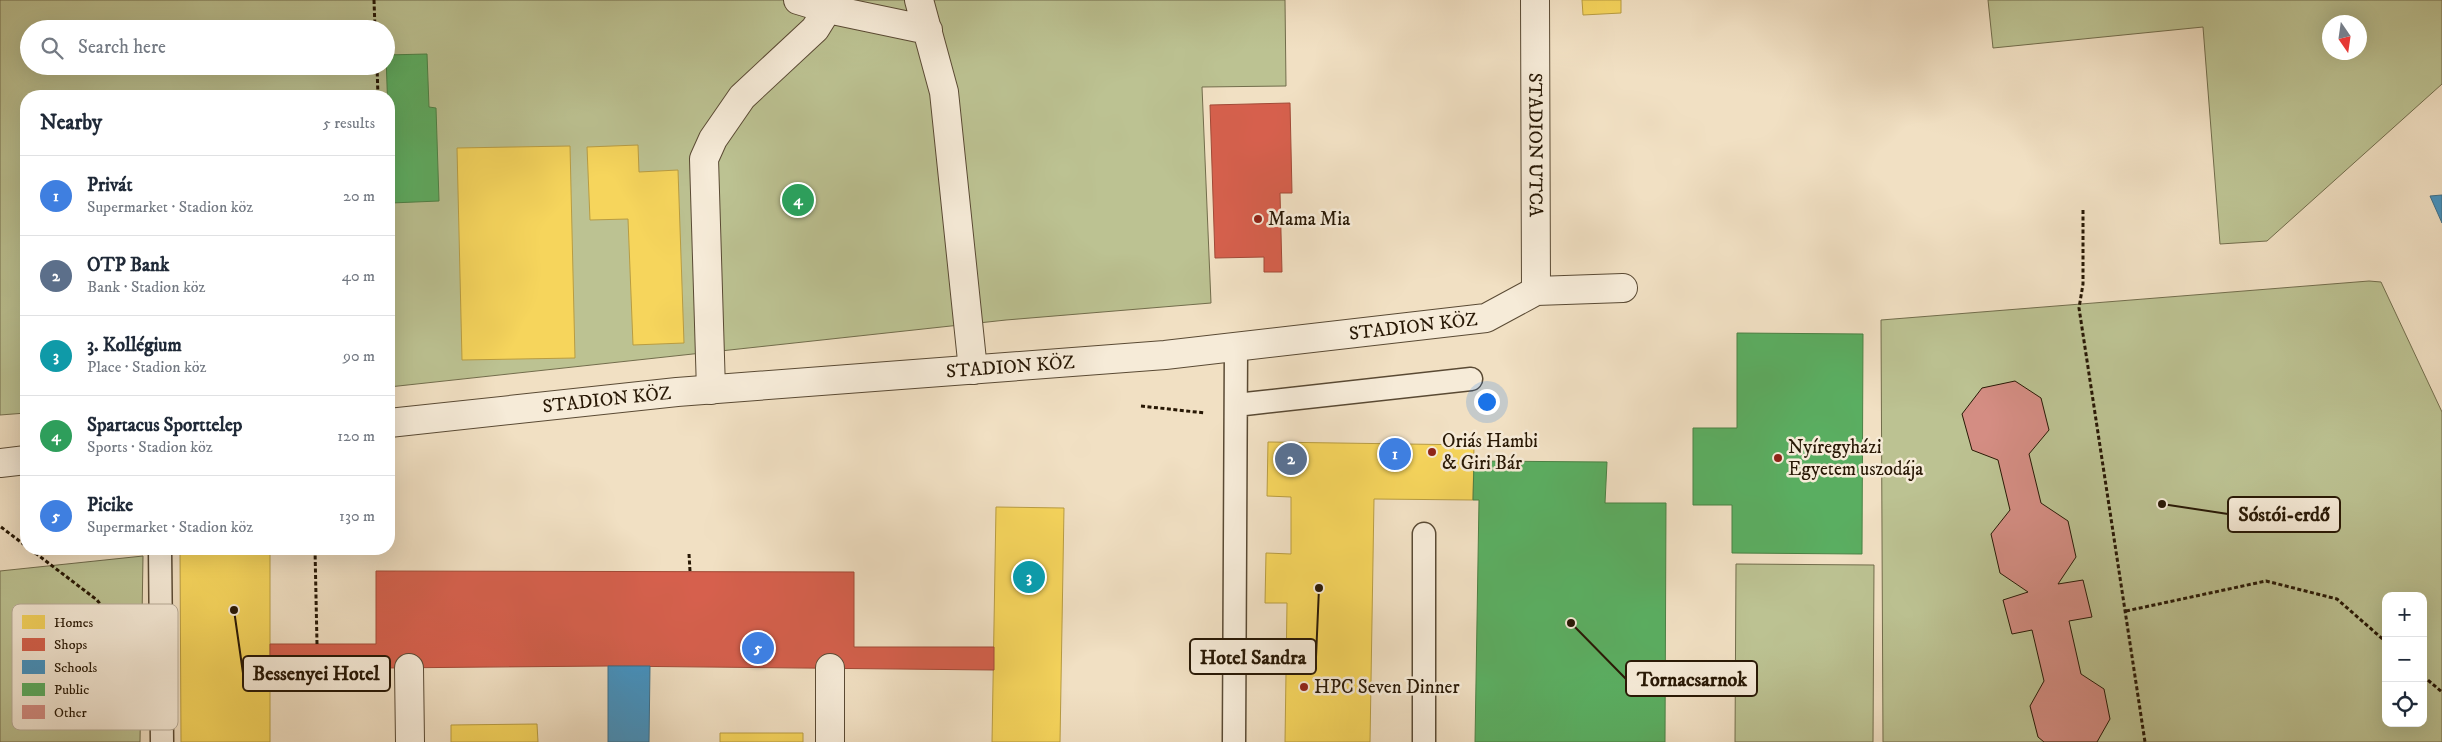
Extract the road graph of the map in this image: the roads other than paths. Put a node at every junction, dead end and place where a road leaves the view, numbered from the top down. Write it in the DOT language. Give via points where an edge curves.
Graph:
graph roads {
  1 [pos="798,0"];
  2 [pos="920,0"];
  3 [pos="1536,0"];
  4 [pos="830,4"];
  5 [pos="928,30"];
  6 [pos="1623,288"];
  7 [pos="1536,291"];
  8 [pos="1236,347"];
  9 [pos="973,370"];
  10 [pos="1471,379"];
  11 [pos="711,390"];
  12 [pos="1236,410"];
  13 [pos="395,423"];
  14 [pos="20,461"];
  15 [pos="0,463"];
  16 [pos="1424,534"];
  17 [pos="160,555"];
  18 [pos="160,604"];
  19 [pos="408,668"];
  20 [pos="830,668"];
  21 [pos="410,742"];
  22 [pos="830,742"];
  23 [pos="1234,742"];
  24 [pos="1424,742"];
  1 -- 4 [label="street"];
  2 -- 5 [label="street"];
  3 -- 7 [label="street, STADION UTCA"];
  4 -- 5 [label="street"];
  4 -- 11 [label="street" via="815,29 742,97 704,159"];
  5 -- 9 [label="street" via="944,92"];
  6 -- 7 [label="street, STADION KÖZ"];
  7 -- 8 [label="street, STADION KÖZ" via="1486,318"];
  8 -- 9 [label="street, STADION KÖZ"];
  8 -- 12 [label="lane"];
  9 -- 11 [label="street, STADION KÖZ"];
  10 -- 12 [label="lane"];
  11 -- 13 [label="street, STADION KÖZ"];
  12 -- 23 [label="lane"];
  14 -- 15 [label="street"];
  16 -- 24 [label="lane"];
  17 -- 18 [label="lane"];
  19 -- 21 [label="street"];
  20 -- 22 [label="street"];
}
